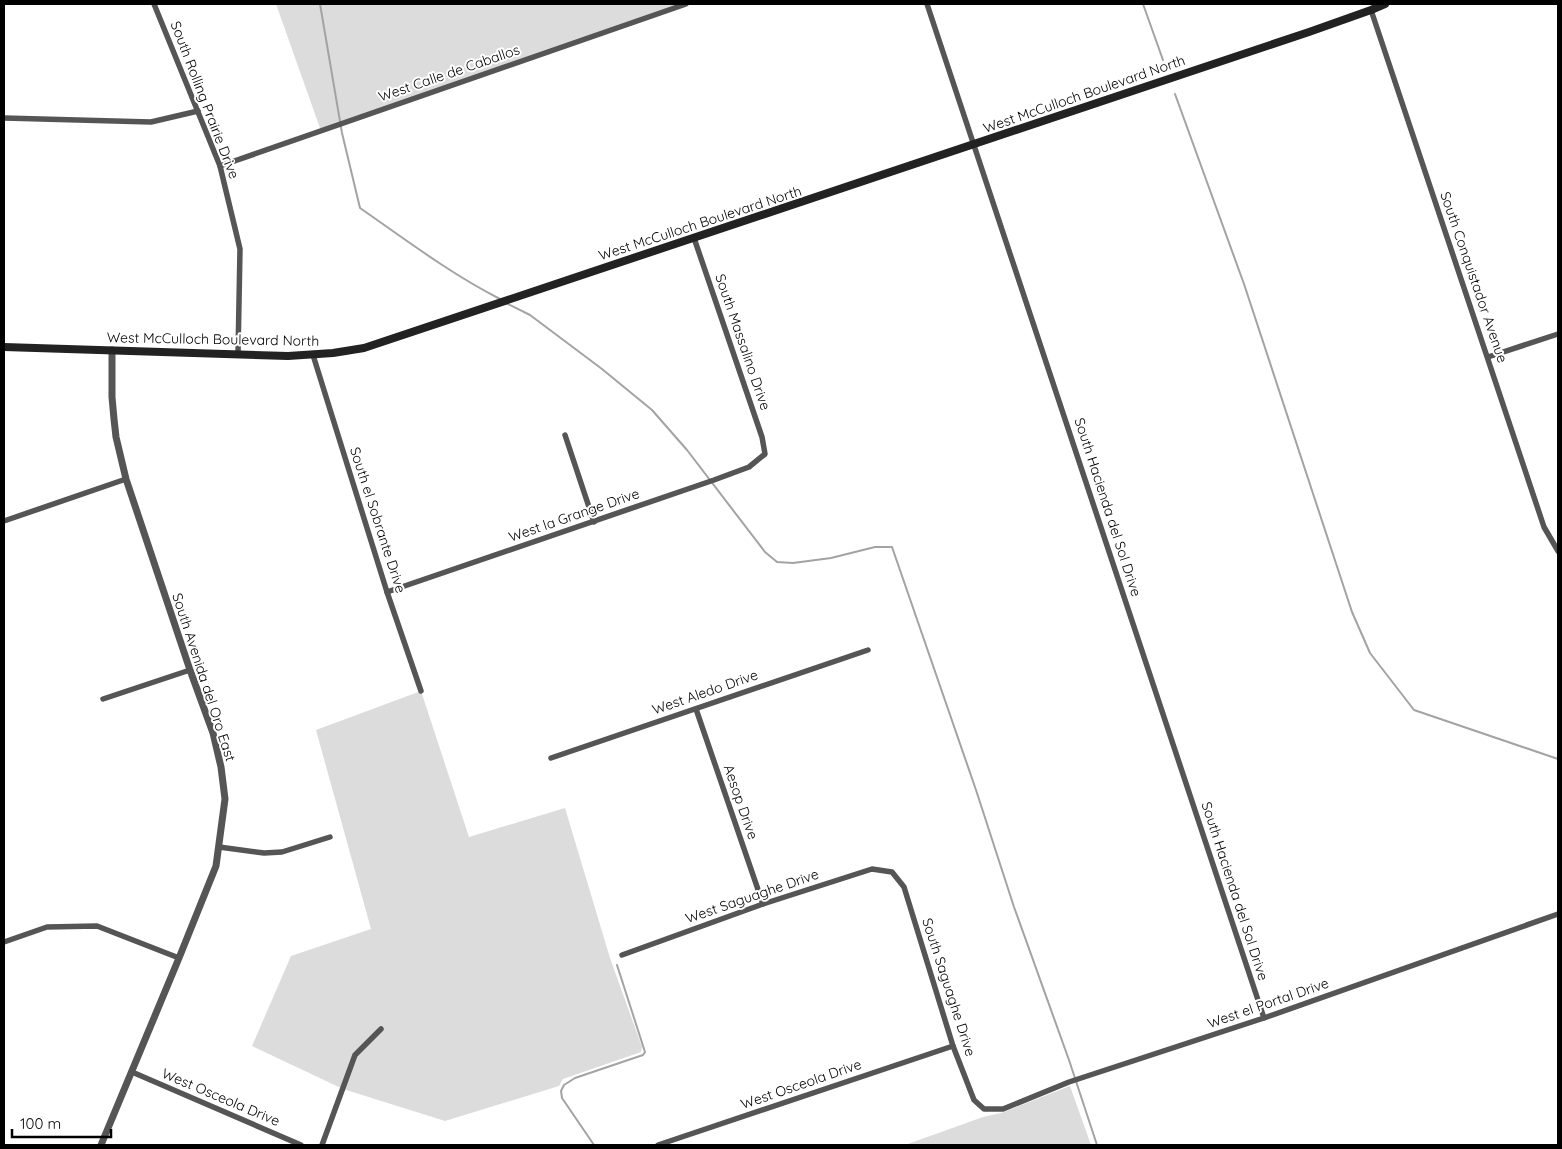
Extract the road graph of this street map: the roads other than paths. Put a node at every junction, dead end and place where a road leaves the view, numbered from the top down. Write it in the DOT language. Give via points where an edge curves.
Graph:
graph roads {
  1 [pos="154,4"];
  2 [pos="686,4"];
  3 [pos="927,4"];
  4 [pos="1385,4"];
  5 [pos="1371,10"];
  6 [pos="198,111"];
  7 [pos="4,118"];
  8 [pos="974,144"];
  9 [pos="220,166"];
  10 [pos="694,238"];
  11 [pos="1558,334"];
  12 [pos="4,346"];
  13 [pos="112,350"];
  14 [pos="238,354"];
  15 [pos="313,355"];
  16 [pos="1488,357"];
  17 [pos="565,435"];
  18 [pos="765,454"];
  19 [pos="126,479"];
  20 [pos="4,521"];
  21 [pos="594,522"];
  22 [pos="1558,550"];
  23 [pos="387,592"];
  24 [pos="868,650"];
  25 [pos="190,670"];
  26 [pos="421,691"];
  27 [pos="103,699"];
  28 [pos="696,709"];
  29 [pos="550,758"];
  30 [pos="330,837"];
  31 [pos="219,848"];
  32 [pos="892,872"];
  33 [pos="763,904"];
  34 [pos="1558,914"];
  35 [pos="4,942"];
  36 [pos="622,955"];
  37 [pos="179,958"];
  38 [pos="1264,1018"];
  39 [pos="381,1029"];
  40 [pos="953,1046"];
  41 [pos="132,1072"];
  42 [pos="984,1109"];
  43 [pos="101,1145"];
  44 [pos="301,1145"];
  45 [pos="322,1145"];
  46 [pos="658,1145"];
  1 -- 6 [label="street, South Rolling Prairie Drive"];
  2 -- 9 [label="street, West Calle de Caballos"];
  3 -- 8 [label="street, South Hacienda del Sol Drive"];
  4 -- 5 [label="main road, West McCulloch Boulevard North"];
  5 -- 8 [label="main road, West McCulloch Boulevard North"];
  5 -- 16 [label="street, South Conquistador Avenue"];
  6 -- 7 [label="street" via="152,122"];
  6 -- 9 [label="street, South Rolling Prairie Drive"];
  8 -- 10 [label="main road, West McCulloch Boulevard North"];
  8 -- 38 [label="street, South Hacienda del Sol Drive"];
  9 -- 14 [label="street, South Rolling Prairie Drive" via="240,249"];
  10 -- 15 [label="main road, West McCulloch Boulevard North" via="379,344"];
  10 -- 18 [label="street, South Massalino Drive"];
  11 -- 16 [label="street"];
  12 -- 13 [label="main road, West McCulloch Boulevard North"];
  13 -- 14 [label="main road, West McCulloch Boulevard North"];
  13 -- 19 [label="street, South Avenida del Oro East" via="114,419"];
  14 -- 15 [label="main road, West McCulloch Boulevard North"];
  15 -- 23 [label="street, South el Sobrante Drive"];
  16 -- 22 [label="street, South Conquistador Avenue" via="1544,527"];
  17 -- 21 [label="street"];
  18 -- 21 [label="street, West la Grange Drive" via="749,467"];
  19 -- 20 [label="street"];
  19 -- 25 [label="street, South Avenida del Oro East"];
  21 -- 23 [label="street, West la Grange Drive"];
  23 -- 26 [label="street, South el Sobrante Drive"];
  24 -- 28 [label="street, West Aledo Drive"];
  25 -- 27 [label="street"];
  25 -- 31 [label="street, South Avenida del Oro East" via="222,767 225,799"];
  28 -- 29 [label="street, West Aledo Drive"];
  28 -- 33 [label="street, Aesop Drive"];
  30 -- 31 [label="street" via="282,852"];
  31 -- 37 [label="street, South Avenida del Oro East" via="216,866"];
  32 -- 33 [label="street, West Saguaghe Drive" via="872,868"];
  32 -- 40 [label="street, South Saguaghe Drive" via="904,887"];
  33 -- 36 [label="street, West Saguaghe Drive"];
  34 -- 38 [label="street, West el Portal Drive"];
  35 -- 37 [label="street" via="47,927 96,926"];
  37 -- 41 [label="street, South Avenida del Oro East"];
  38 -- 42 [label="street, West el Portal Drive" via="1069,1082 1003,1108"];
  39 -- 45 [label="street" via="355,1055"];
  40 -- 42 [label="street, South Saguaghe Drive" via="974,1100"];
  40 -- 46 [label="street, West Osceola Drive"];
  41 -- 43 [label="street, South Avenida del Oro East"];
  41 -- 44 [label="street, West Osceola Drive"];
}
